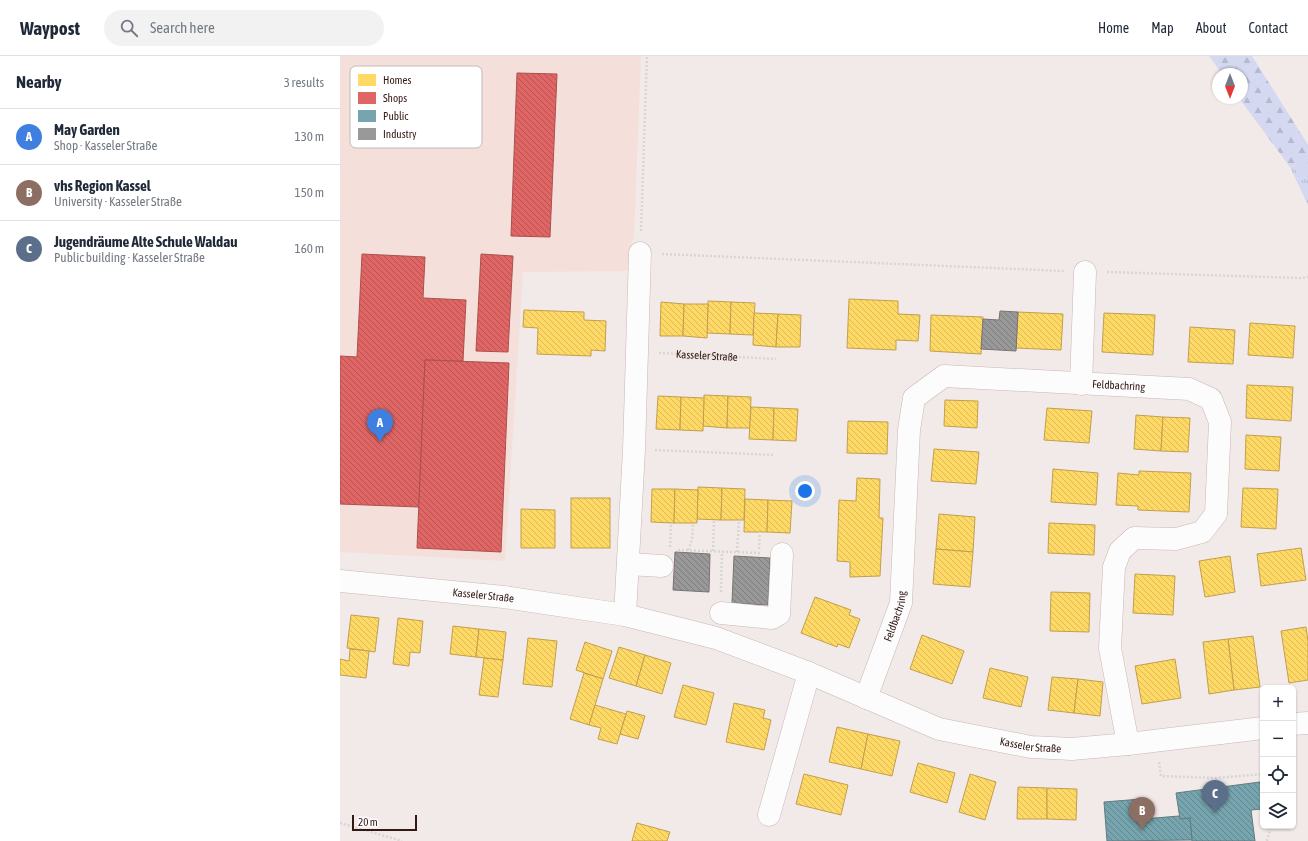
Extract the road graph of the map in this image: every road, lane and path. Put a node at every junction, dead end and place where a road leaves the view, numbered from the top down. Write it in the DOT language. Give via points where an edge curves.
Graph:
graph roads {
  1 [pos="648,56"];
  2 [pos="640,253"];
  3 [pos="1085,272"];
  4 [pos="1308,276"];
  5 [pos="637,351"];
  6 [pos="776,359"];
  7 [pos="1081,384"];
  8 [pos="634,450"];
  9 [pos="774,455"];
  10 [pos="714,519"];
  11 [pos="739,520"];
  12 [pos="671,523"];
  13 [pos="692,523"];
  14 [pos="760,532"];
  15 [pos="688,550"];
  16 [pos="713,552"];
  17 [pos="737,552"];
  18 [pos="759,553"];
  19 [pos="782,554"];
  20 [pos="628,564"];
  21 [pos="662,566"];
  22 [pos="340,581"];
  23 [pos="721,613"];
  24 [pos="625,615"];
  25 [pos="810,673"];
  26 [pos="866,698"];
  27 [pos="1308,723"];
  28 [pos="1296,724"];
  29 [pos="1260,728"];
  30 [pos="1128,744"];
  31 [pos="1158,759"];
  32 [pos="1260,774"];
  33 [pos="1216,778"];
  34 [pos="1217,788"];
  35 [pos="769,815"];
  36 [pos="340,823"];
  37 [pos="1270,829"];
  38 [pos="402,841"];
  39 [pos="1267,841"];
  1 -- 2 [label="path"];
  2 -- 3 [label="path"];
  2 -- 5 [label="street"];
  3 -- 4 [label="path" via="1300,278"];
  3 -- 7 [label="street"];
  5 -- 6 [label="path, Kasseler Straße"];
  5 -- 8 [label="street"];
  7 -- 26 [label="street, Feldbachring" via="944,376 914,398 909,430 901,603"];
  7 -- 30 [label="street, Feldbachring" via="1189,389 1211,399 1220,422 1216,514 1212,520 1202,532 1176,539 1134,538 1120,551 1114,567 1110,648"];
  8 -- 9 [label="path"];
  8 -- 20 [label="street"];
  10 -- 16 [label="path"];
  11 -- 17 [label="path"];
  12 -- 15 [label="path" via="670,550"];
  13 -- 15 [label="path" via="692,540"];
  14 -- 18 [label="path"];
  15 -- 16 [label="path"];
  16 -- 17 [label="path"];
  17 -- 18 [label="path"];
  18 -- 19 [label="path"];
  19 -- 23 [label="street" via="779,614 772,618"];
  20 -- 21 [label="street"];
  20 -- 24 [label="street"];
  22 -- 24 [label="street, Kasseler Straße" via="504,597"];
  24 -- 25 [label="street, Kasseler Straße" via="716,638"];
  25 -- 26 [label="street, Kasseler Straße"];
  25 -- 35 [label="street"];
  26 -- 30 [label="street, Kasseler Straße" via="939,729 1031,747 1072,749"];
  27 -- 28 [label="street"];
  29 -- 30 [label="street, Kasseler Straße"];
  31 -- 33 [label="path" via="1161,776"];
  32 -- 33 [label="path"];
  33 -- 34 [label="path"];
  36 -- 38 [label="path"];
  37 -- 39 [label="path"];
}
